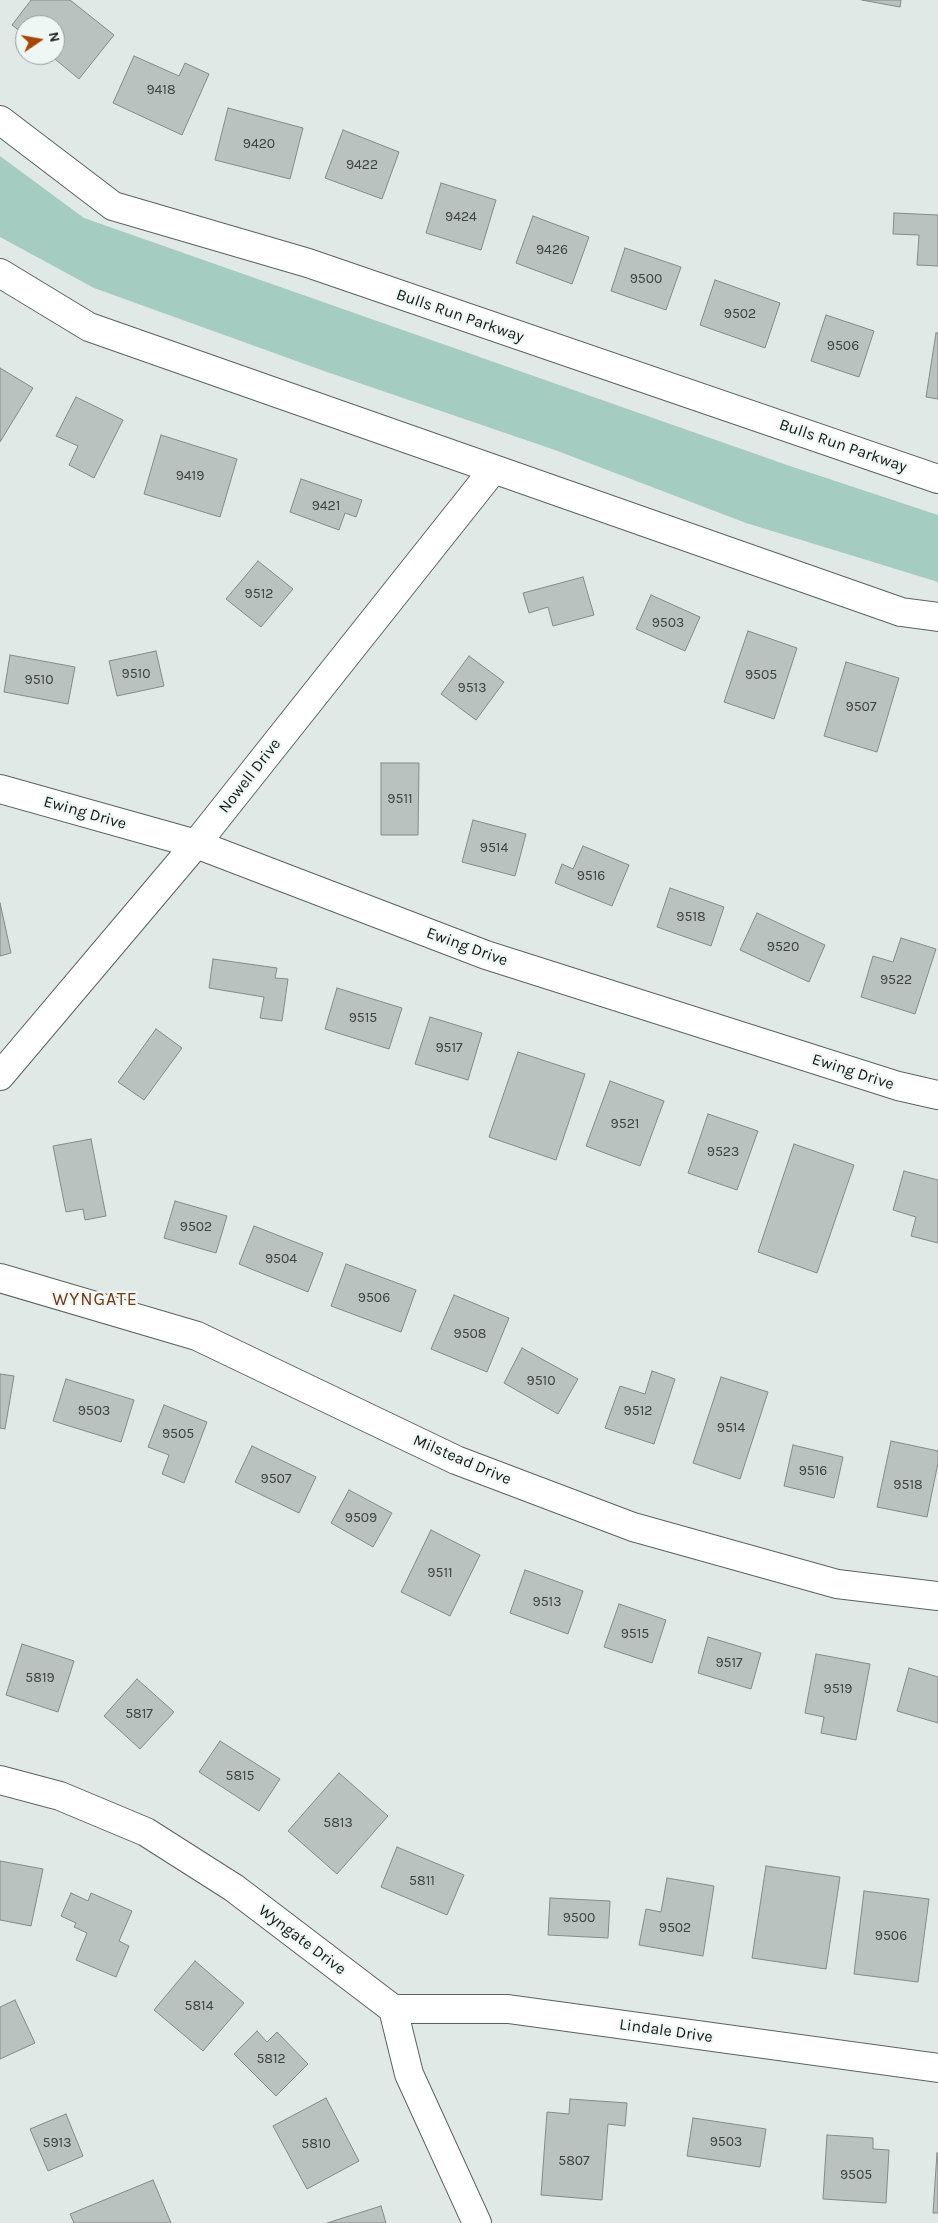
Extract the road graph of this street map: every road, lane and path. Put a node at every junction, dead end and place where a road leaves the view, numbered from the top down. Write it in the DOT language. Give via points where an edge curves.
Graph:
graph roads {
  1 [pos="0,120"];
  2 [pos="0,273"];
  3 [pos="493,470"];
  4 [pos="938,479"];
  5 [pos="938,617"];
  6 [pos="0,789"];
  7 [pos="196,844"];
  8 [pos="0,1076"];
  9 [pos="938,1095"];
  10 [pos="0,1278"];
  11 [pos="938,1596"];
  12 [pos="0,1780"];
  13 [pos="393,2009"];
  14 [pos="938,2068"];
  15 [pos="477,2223"];
  1 -- 4 [label="street, Bulls Run Parkway" via="113,206 308,264"];
  2 -- 3 [label="street" via="89,327"];
  3 -- 5 [label="street" via="901,612"];
  3 -- 7 [label="street, Nowell Drive"];
  6 -- 7 [label="street, Ewing Drive"];
  7 -- 8 [label="street, Nowell Drive"];
  7 -- 9 [label="street, Ewing Drive" via="486,955 898,1086"];
  10 -- 11 [label="street, Milstead Drive" via="197,1336 456,1460 633,1527 836,1584"];
  12 -- 13 [label="street, Wyngate Drive" via="60,1796 146,1832 234,1888"];
  13 -- 14 [label="street, Lindale Drive" via="508,2009"];
  13 -- 15 [label="street" via="409,2074"];
}
